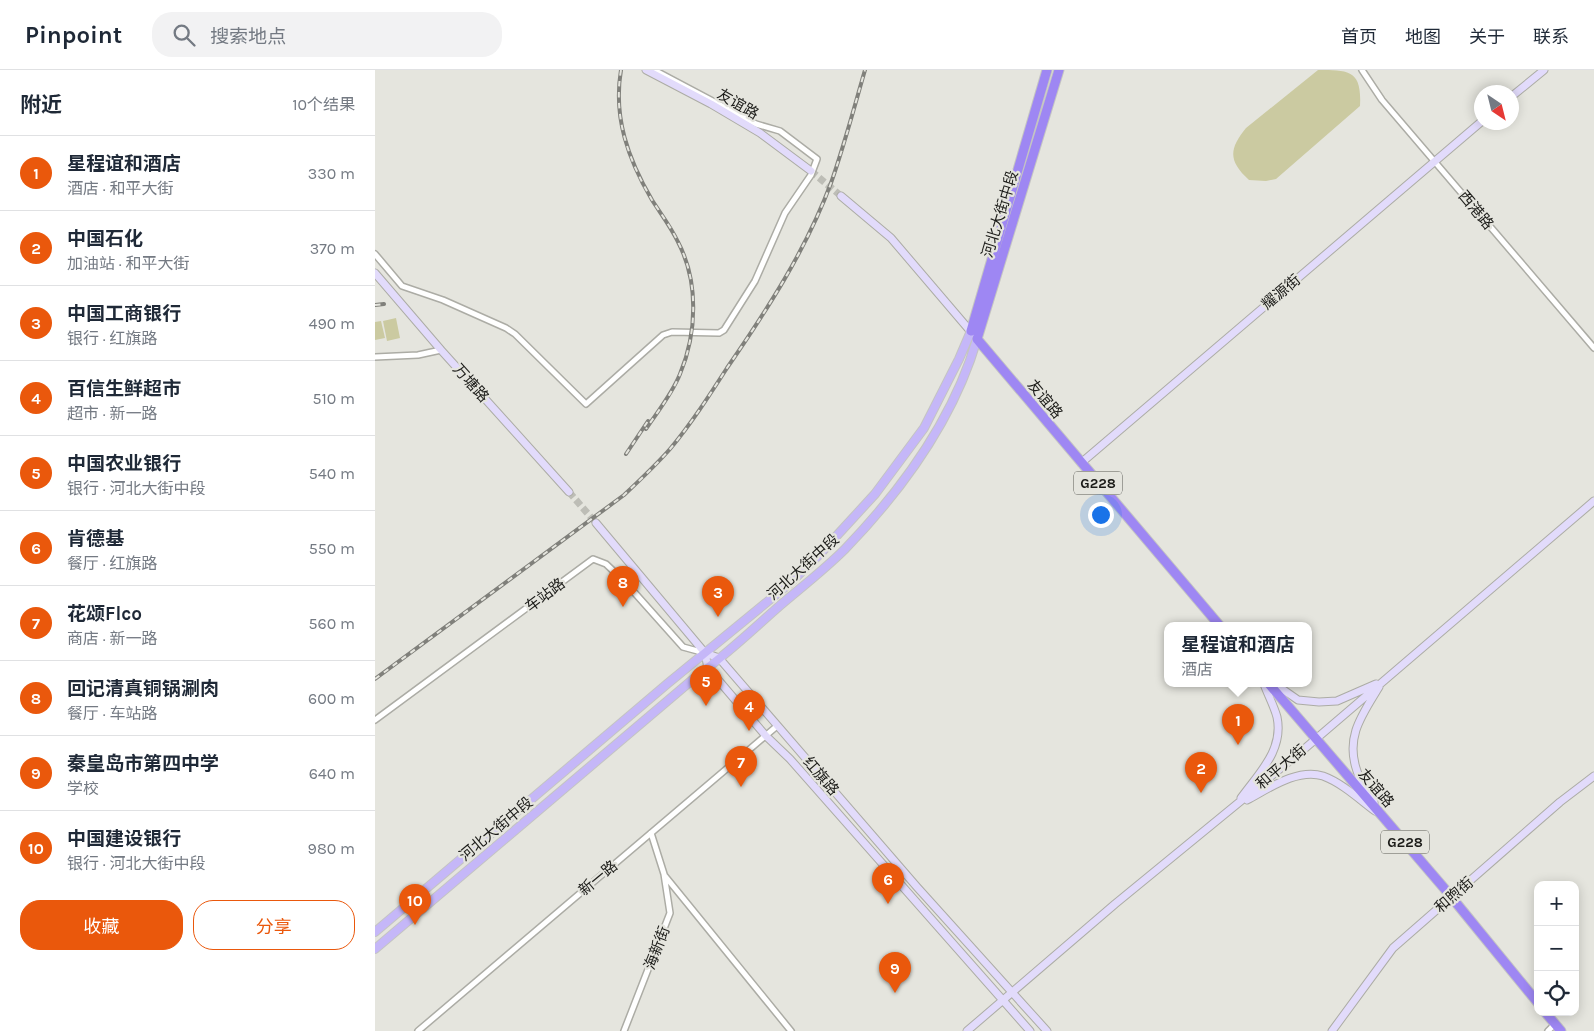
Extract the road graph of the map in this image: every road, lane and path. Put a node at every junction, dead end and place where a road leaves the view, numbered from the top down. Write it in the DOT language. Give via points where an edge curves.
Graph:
graph roads {
  1 [pos="646,70"];
  2 [pos="654,70"];
  3 [pos="1047,70"];
  4 [pos="1059,70"];
  5 [pos="1362,70"];
  6 [pos="1544,70"];
  7 [pos="1519,90"];
  8 [pos="1474,128"];
  9 [pos="1435,161"];
  10 [pos="811,171"];
  11 [pos="841,196"];
  12 [pos="375,254"];
  13 [pos="375,272"];
  14 [pos="971,331"];
  15 [pos="977,339"];
  16 [pos="1594,348"];
  17 [pos="441,350"];
  18 [pos="375,357"];
  19 [pos="1081,463"];
  20 [pos="569,492"];
  21 [pos="1594,501"];
  22 [pos="596,523"];
  23 [pos="1218,622"];
  24 [pos="705,653"];
  25 [pos="719,658"];
  26 [pos="708,668"];
  27 [pos="1383,681"];
  28 [pos="1265,687"];
  29 [pos="1272,687"];
  30 [pos="1279,687"];
  31 [pos="375,720"];
  32 [pos="777,726"];
  33 [pos="766,736"];
  34 [pos="1315,738"];
  35 [pos="1594,776"];
  36 [pos="1235,806"];
  37 [pos="1381,816"];
  38 [pos="651,833"];
  39 [pos="664,874"];
  40 [pos="1451,897"];
  41 [pos="375,932"];
  42 [pos="375,949"];
  43 [pos="1011,992"];
  44 [pos="1534,998"];
  45 [pos="1003,1000"];
  46 [pos="1547,1016"];
  47 [pos="1555,1029"];
  48 [pos="418,1031"];
  49 [pos="624,1031"];
  50 [pos="791,1031"];
  51 [pos="967,1031"];
  52 [pos="1030,1031"];
  53 [pos="1047,1031"];
  54 [pos="1331,1031"];
  1 -- 10 [label="main road, 友谊路" via="760,133"];
  2 -- 12 [label="street" via="756,124 780,131 817,159 785,213 755,281 724,330 719,333 672,332 663,335 586,404 515,334 443,300 402,286"];
  3 -- 14 [label="highway"];
  4 -- 15 [label="highway, 河北大街中段"];
  5 -- 9 [label="street, 西港路" via="1382,100"];
  6 -- 7 [label="main road"];
  8 -- 9 [label="main road, 耀源街"];
  9 -- 16 [label="street, 西港路"];
  9 -- 19 [label="main road, 耀源街"];
  11 -- 14 [label="main road, 友谊路" via="891,238"];
  13 -- 17 [label="main road, 万塘路"];
  14 -- 15 [label="main road, 友谊路"];
  14 -- 24 [label="main road" via="924,428 875,494 789,584"];
  15 -- 19 [label="highway, 友谊路 / G228"];
  15 -- 25 [label="main road, 河北大街中段" via="953,402 909,472 881,508 818,575"];
  17 -- 18 [label="street"];
  17 -- 20 [label="main road, 万塘路"];
  19 -- 23 [label="highway, 友谊路 / G228"];
  21 -- 27 [label="main road, 和平大街"];
  22 -- 24 [label="main road"];
  24 -- 25 [label="main road, 红旗路"];
  24 -- 26 [label="main road"];
  24 -- 31 [label="street, 车站路" via="683,648 625,582 606,564 593,559"];
  24 -- 41 [label="main road"];
  25 -- 26 [label="main road, 河北大街中段"];
  25 -- 32 [label="main road, 红旗路"];
  26 -- 33 [label="main road"];
  26 -- 42 [label="main road, 河北大街中段"];
  27 -- 30 [label="main road" via="1337,700 1319,702 1298,700"];
  27 -- 34 [label="main road, 和平大街"];
  27 -- 37 [label="main road" via="1358,722 1353,741 1357,772"];
  28 -- 36 [label="main road" via="1277,717 1275,751"];
  29 -- 34 [label="highway, 友谊路 / G228"];
  32 -- 33 [label="street, 新一路"];
  32 -- 43 [label="main road, 红旗路"];
  33 -- 38 [label="street, 新一路"];
  33 -- 45 [label="main road"];
  34 -- 36 [label="main road, 和平大街"];
  34 -- 37 [label="highway, 友谊路 / G228"];
  35 -- 40 [label="main road, 和煦街"];
  36 -- 37 [label="main road" via="1286,780 1313,775 1341,786"];
  36 -- 43 [label="main road, 和平大街"];
  37 -- 40 [label="highway, 友谊路 / G228"];
  38 -- 39 [label="street, 海新街"];
  38 -- 48 [label="street, 新一路"];
  39 -- 49 [label="street, 海新街" via="670,913"];
  39 -- 50 [label="street"];
  40 -- 44 [label="highway, 友谊路 / G228"];
  40 -- 54 [label="main road, 和煦街" via="1393,948"];
  43 -- 45 [label="main road, 和平大街"];
  43 -- 53 [label="main road, 红旗路"];
  45 -- 51 [label="main road, 和平大街"];
  45 -- 52 [label="main road"];
  46 -- 47 [label="highway"];
}
